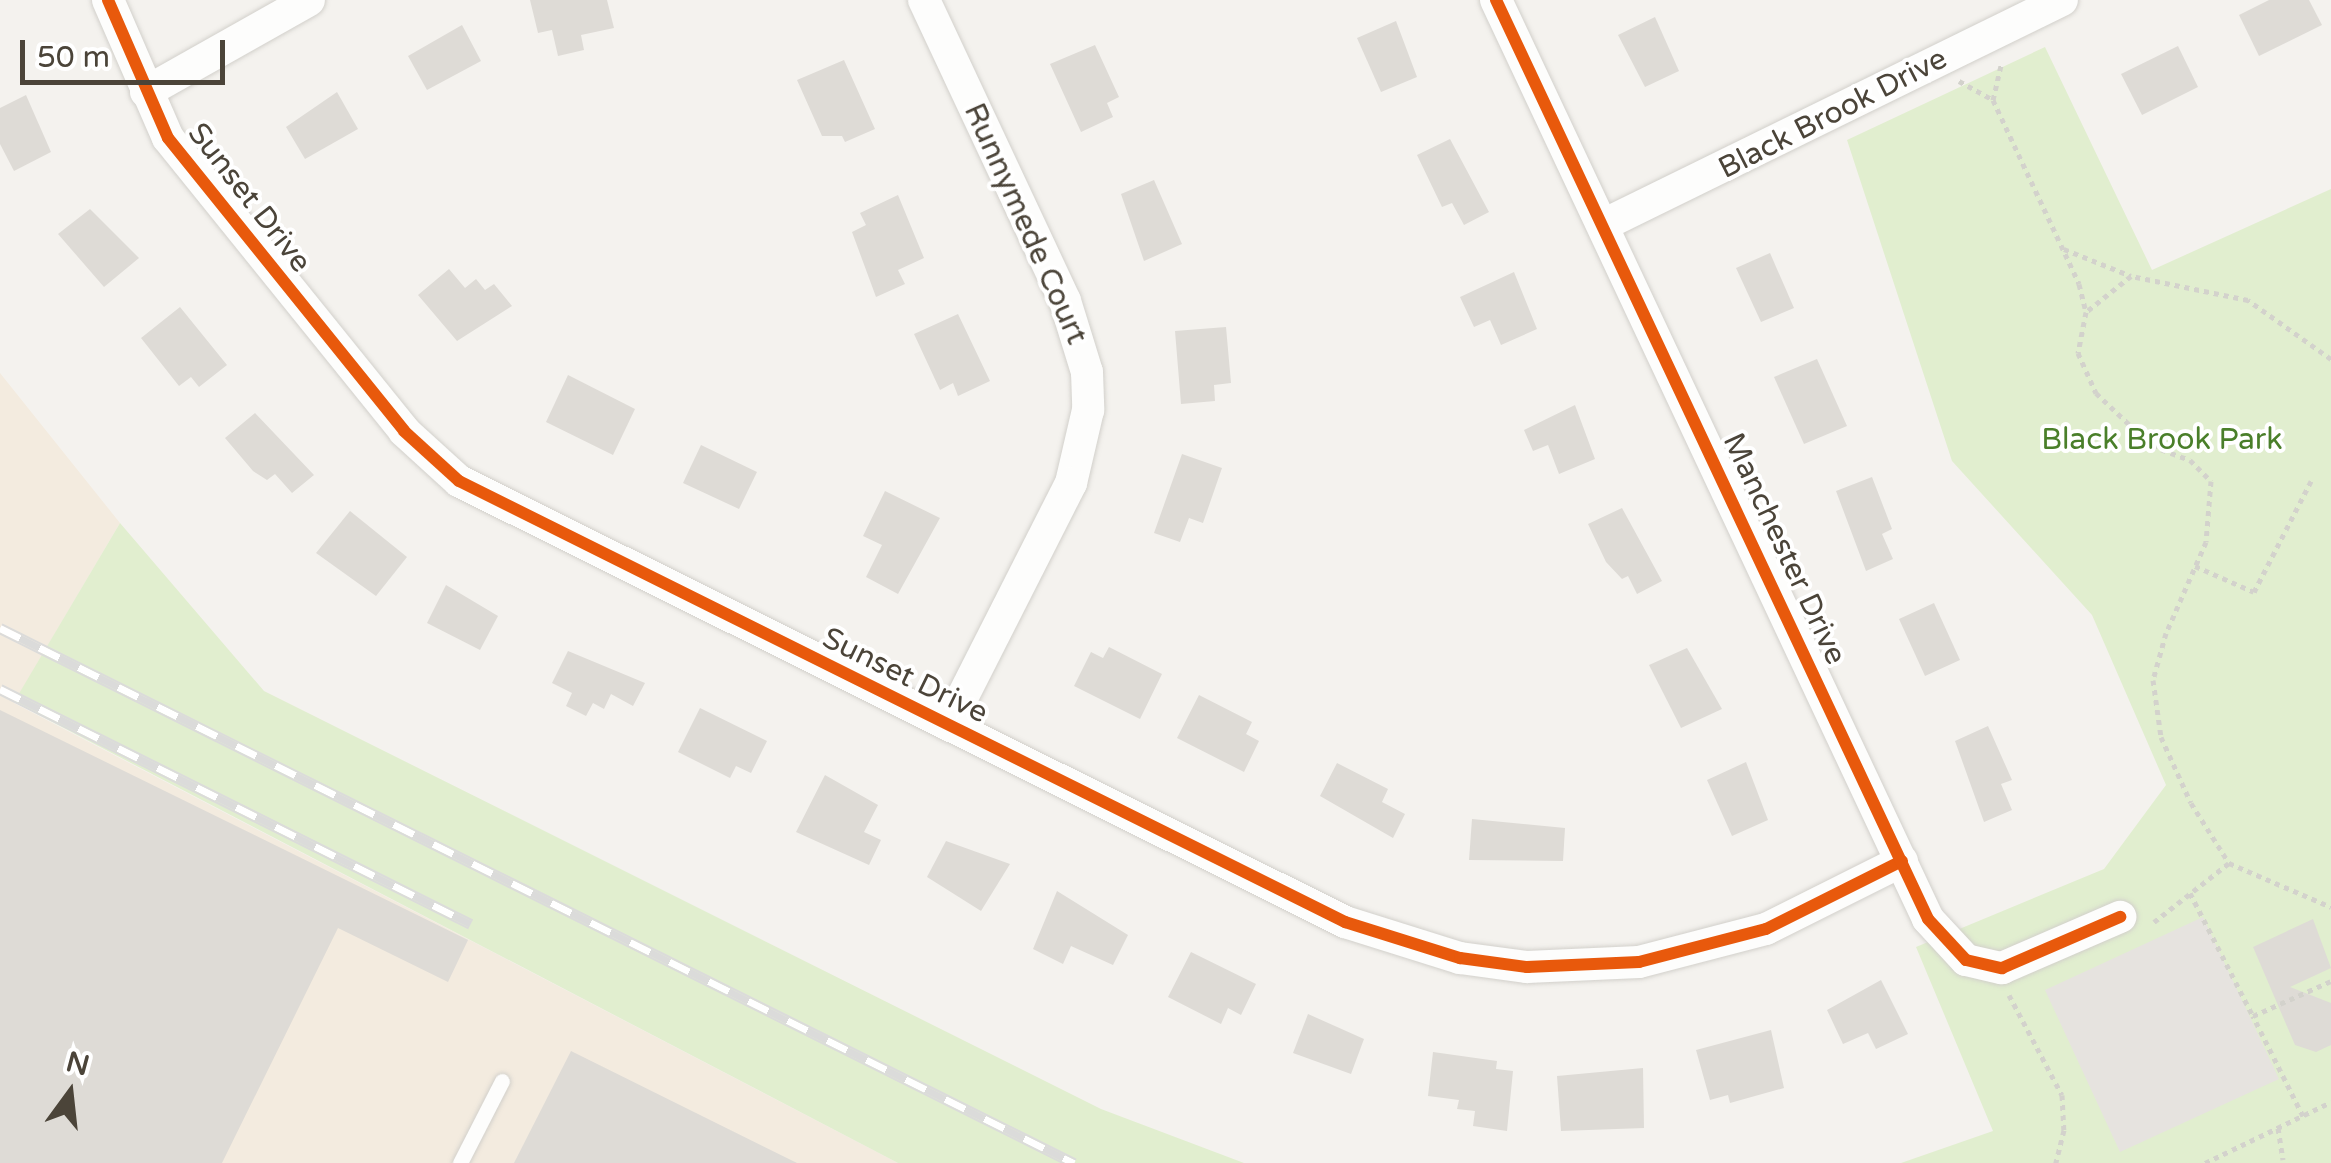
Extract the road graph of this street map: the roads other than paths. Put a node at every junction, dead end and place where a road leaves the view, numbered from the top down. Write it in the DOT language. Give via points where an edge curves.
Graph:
graph roads {
  1 [pos="108,0"];
  2 [pos="309,0"];
  3 [pos="924,0"];
  4 [pos="1496,0"];
  5 [pos="2050,3"];
  6 [pos="146,92"];
  7 [pos="1603,225"];
  8 [pos="948,725"];
  9 [pos="1902,861"];
  10 [pos="2120,918"];
  11 [pos="502,1080"];
  12 [pos="460,1163"];
  1 -- 6 [label="street, Sunset Drive"];
  2 -- 6 [label="street"];
  3 -- 8 [label="street, Runnymede Court" via="1065,301 1086,372 1088,410 1071,483"];
  4 -- 7 [label="street, Manchester Drive"];
  5 -- 7 [label="street, Black Brook Drive"];
  6 -- 8 [label="street, Sunset Drive" via="168,138 404,430 459,481"];
  7 -- 9 [label="street, Manchester Drive"];
  8 -- 9 [label="street, Sunset Drive" via="1344,922 1477,960 1583,968 1712,947 1800,914"];
  9 -- 10 [label="street, Manchester Drive" via="1950,950 1994,967 2021,964"];
  11 -- 12 [label="lane"];
}
